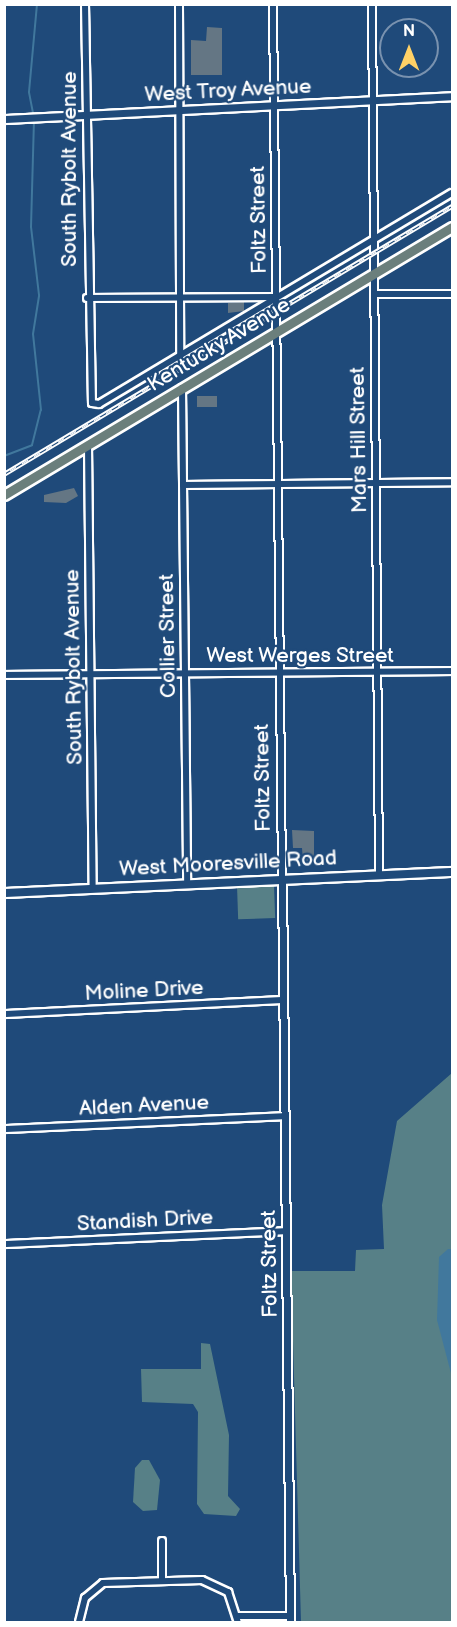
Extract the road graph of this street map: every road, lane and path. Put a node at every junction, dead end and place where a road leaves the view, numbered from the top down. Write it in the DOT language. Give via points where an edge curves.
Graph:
graph roads {
  1 [pos="85,4"];
  2 [pos="179,4"];
  3 [pos="273,4"];
  4 [pos="372,4"];
  5 [pos="453,96"];
  6 [pos="373,100"];
  7 [pos="274,105"];
  8 [pos="180,110"];
  9 [pos="86,114"];
  10 [pos="4,119"];
  11 [pos="453,193"];
  12 [pos="453,227"];
  13 [pos="374,241"];
  14 [pos="375,273"];
  15 [pos="374,294"];
  16 [pos="453,294"];
  17 [pos="87,298"];
  18 [pos="180,298"];
  19 [pos="276,298"];
  20 [pos="277,332"];
  21 [pos="180,357"];
  22 [pos="182,388"];
  23 [pos="88,445"];
  24 [pos="453,482"];
  25 [pos="277,483"];
  26 [pos="376,483"];
  27 [pos="183,484"];
  28 [pos="4,495"];
  29 [pos="453,671"];
  30 [pos="378,672"];
  31 [pos="278,673"];
  32 [pos="185,674"];
  33 [pos="4,675"];
  34 [pos="91,675"];
  35 [pos="453,872"];
  36 [pos="380,874"];
  37 [pos="282,879"];
  38 [pos="187,884"];
  39 [pos="93,888"];
  40 [pos="4,893"];
  41 [pos="284,1000"];
  42 [pos="4,1014"];
  43 [pos="285,1116"];
  44 [pos="4,1129"];
  45 [pos="286,1231"];
  46 [pos="4,1244"];
  47 [pos="162,1541"];
  48 [pos="162,1581"];
  49 [pos="238,1619"];
  50 [pos="290,1619"];
  51 [pos="79,1623"];
  1 -- 9 [label="street, South Rybolt Avenue"];
  2 -- 8 [label="street"];
  3 -- 7 [label="street, Foltz Street"];
  4 -- 6 [label="street, Mars Hill Street"];
  5 -- 6 [label="street, West Troy Avenue"];
  6 -- 7 [label="street, West Troy Avenue"];
  6 -- 13 [label="street, Mars Hill Street"];
  7 -- 8 [label="street, West Troy Avenue"];
  7 -- 19 [label="street, Foltz Street"];
  8 -- 9 [label="street, West Troy Avenue"];
  8 -- 18 [label="street"];
  9 -- 10 [label="street, West Troy Avenue"];
  9 -- 17 [label="street, South Rybolt Avenue"];
  11 -- 13 [label="street"];
  12 -- 14 [label="main road, Kentucky Avenue"];
  13 -- 14 [label="street, Mars Hill Street"];
  13 -- 19 [label="street"];
  14 -- 15 [label="street, Mars Hill Street"];
  14 -- 20 [label="main road, Kentucky Avenue"];
  15 -- 16 [label="street"];
  15 -- 26 [label="street, Mars Hill Street"];
  17 -- 18 [label="street"];
  17 -- 21 [label="street, South Rybolt Avenue" via="92,403"];
  18 -- 19 [label="street"];
  18 -- 21 [label="street"];
  19 -- 20 [label="street, Foltz Street"];
  19 -- 21 [label="street"];
  20 -- 22 [label="main road, Kentucky Avenue"];
  20 -- 25 [label="street, Foltz Street"];
  22 -- 23 [label="main road, Kentucky Avenue"];
  22 -- 27 [label="street, Collier Street"];
  23 -- 28 [label="main road, Kentucky Avenue"];
  23 -- 34 [label="street, South Rybolt Avenue"];
  24 -- 26 [label="street"];
  25 -- 26 [label="street"];
  25 -- 27 [label="street"];
  25 -- 31 [label="street, Foltz Street"];
  26 -- 30 [label="street, Mars Hill Street"];
  27 -- 32 [label="street, Collier Street"];
  29 -- 30 [label="street, West Werges Street"];
  30 -- 31 [label="street, West Werges Street"];
  30 -- 36 [label="street, Mars Hill Street"];
  31 -- 32 [label="street, West Werges Street"];
  31 -- 37 [label="street, Foltz Street"];
  32 -- 34 [label="street, West Werges Street"];
  32 -- 38 [label="street, Collier Street"];
  33 -- 34 [label="street, West Werges Street"];
  34 -- 39 [label="street, South Rybolt Avenue"];
  35 -- 36 [label="main road, West Mooresville Road"];
  36 -- 37 [label="main road, West Mooresville Road"];
  37 -- 38 [label="main road, West Mooresville Road"];
  37 -- 41 [label="street, Foltz Street"];
  38 -- 39 [label="main road, West Mooresville Road"];
  39 -- 40 [label="main road, West Mooresville Road"];
  41 -- 42 [label="street, Moline Drive"];
  41 -- 43 [label="street, Foltz Street"];
  43 -- 44 [label="street, Alden Avenue"];
  43 -- 45 [label="street, Foltz Street"];
  45 -- 46 [label="street, Standish Drive"];
  45 -- 50 [label="street, Foltz Street"];
  47 -- 48 [label="street"];
  48 -- 49 [label="street" via="216,1583 233,1599"];
  48 -- 51 [label="street" via="98,1586 82,1603"];
  49 -- 50 [label="street"];
}
